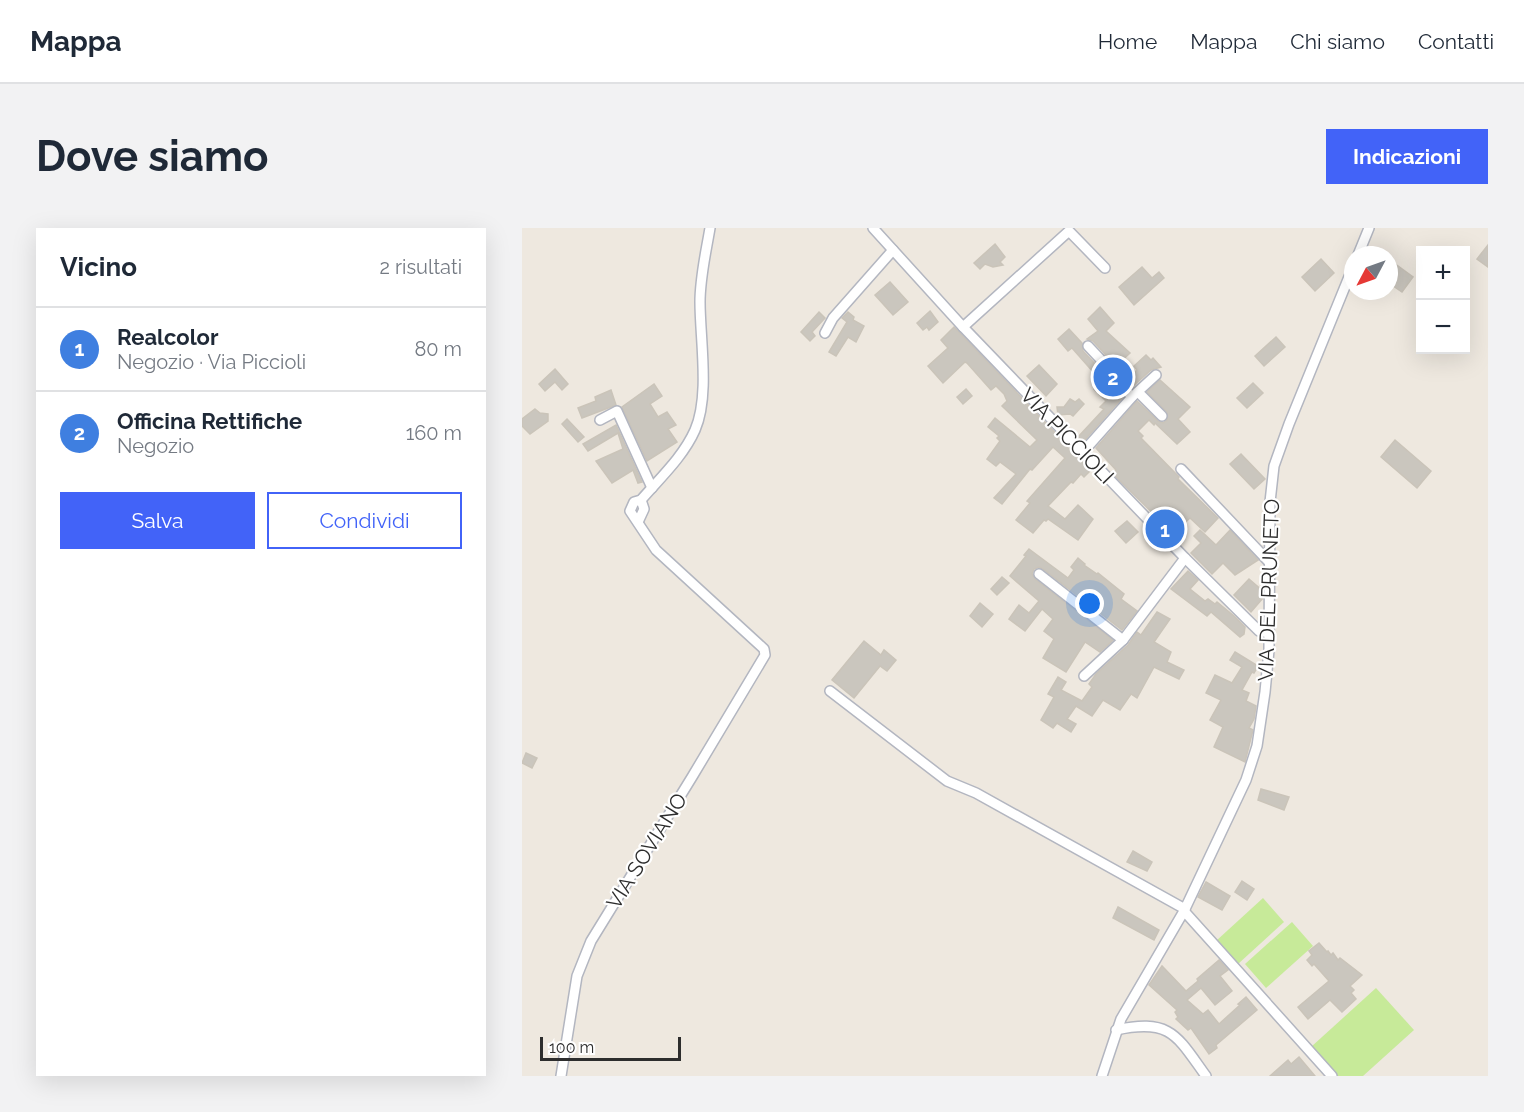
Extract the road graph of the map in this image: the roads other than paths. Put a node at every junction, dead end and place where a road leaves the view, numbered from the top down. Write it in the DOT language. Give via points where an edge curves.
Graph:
graph roads {
  1 [pos="710,228"];
  2 [pos="873,228"];
  3 [pos="1370,228"];
  4 [pos="1362,246"];
  5 [pos="892,250"];
  6 [pos="1105,268"];
  7 [pos="1344,289"];
  8 [pos="963,327"];
  9 [pos="825,333"];
  10 [pos="1088,346"];
  11 [pos="1156,375"];
  12 [pos="1135,395"];
  13 [pos="1162,416"];
  14 [pos="600,420"];
  15 [pos="1083,452"];
  16 [pos="1181,469"];
  17 [pos="651,488"];
  18 [pos="1185,558"];
  19 [pos="1270,563"];
  20 [pos="1040,574"];
  21 [pos="1269,633"];
  22 [pos="1123,640"];
  23 [pos="1084,676"];
  24 [pos="830,691"];
  25 [pos="1185,910"];
  26 [pos="1116,1030"];
  27 [pos="561,1076"];
  28 [pos="1102,1076"];
  29 [pos="1206,1076"];
  30 [pos="1332,1076"];
  1 -- 17 [label="street" via="700,298 703,377 699,419 685,448"];
  2 -- 5 [label="street, VIA PICCIOLI"];
  3 -- 4 [label="street"];
  5 -- 8 [label="street, VIA PICCIOLI"];
  5 -- 9 [label="street" via="833,318"];
  6 -- 8 [label="street" via="1070,231"];
  7 -- 19 [label="street, VIA DEL PRUNETO" via="1274,466"];
  8 -- 15 [label="street, VIA PICCIOLI"];
  10 -- 12 [label="street" via="1120,384"];
  11 -- 12 [label="street"];
  12 -- 13 [label="street"];
  12 -- 15 [label="street"];
  14 -- 17 [label="street" via="617,411"];
  15 -- 18 [label="street, VIA PICCIOLI"];
  16 -- 19 [label="street"];
  17 -- 27 [label="street, VIA SOVIANO" via="634,502 630,511 656,550 756,642 765,655 591,941 577,976"];
  18 -- 21 [label="street, VIA PICCIOLI" via="1259,631"];
  18 -- 22 [label="street"];
  19 -- 21 [label="street, VIA DEL PRUNETO"];
  20 -- 22 [label="street"];
  21 -- 25 [label="street, VIA DEL PRUNETO" via="1257,746 1246,780"];
  22 -- 23 [label="street"];
  24 -- 25 [label="street" via="947,780"];
  25 -- 26 [label="street, VIA DEL PRUNETO"];
  25 -- 30 [label="street"];
  26 -- 28 [label="street, VIA DEL PRUNETO"];
  26 -- 29 [label="street" via="1150,1025 1163,1028 1177,1037"];
}
